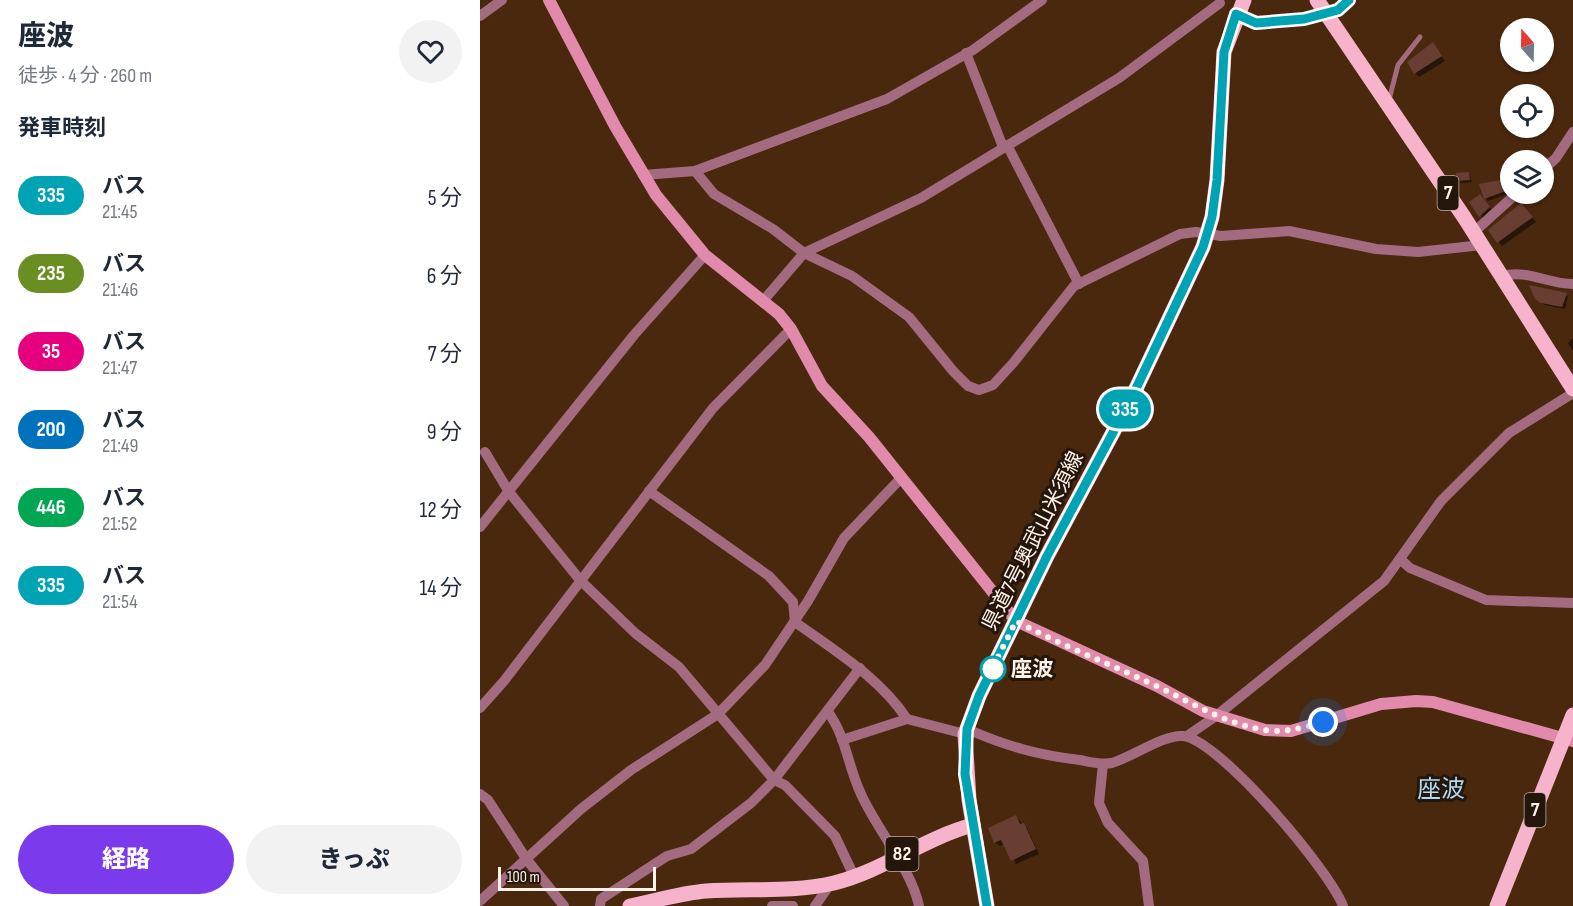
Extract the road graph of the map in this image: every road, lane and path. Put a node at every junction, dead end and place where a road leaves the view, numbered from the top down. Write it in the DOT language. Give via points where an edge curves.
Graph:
graph roads {
  1 [pos="502,0"];
  2 [pos="550,0"];
  3 [pos="1042,0"];
  4 [pos="1244,0"];
  5 [pos="1317,0"];
  6 [pos="1349,0"];
  7 [pos="1219,1"];
  8 [pos="1236,14"];
  9 [pos="1326,15"];
  10 [pos="480,16"];
  11 [pos="1420,37"];
  12 [pos="966,53"];
  13 [pos="1388,105"];
  14 [pos="1573,132"];
  15 [pos="1005,146"];
  16 [pos="1554,160"];
  17 [pos="694,171"];
  18 [pos="643,175"];
  19 [pos="1505,204"];
  20 [pos="1474,232"];
  21 [pos="1207,234"];
  22 [pos="1482,245"];
  23 [pos="804,253"];
  24 [pos="705,255"];
  25 [pos="1502,276"];
  26 [pos="1079,284"];
  27 [pos="1573,284"];
  28 [pos="763,301"];
  29 [pos="791,329"];
  30 [pos="1573,391"];
  31 [pos="485,452"];
  32 [pos="902,477"];
  33 [pos="649,491"];
  34 [pos="509,492"];
  35 [pos="480,527"];
  36 [pos="1400,559"];
  37 [pos="580,580"];
  38 [pos="1573,603"];
  39 [pos="1016,621"];
  40 [pos="795,622"];
  41 [pos="860,668"];
  42 [pos="480,708"];
  43 [pos="828,712"];
  44 [pos="718,714"];
  45 [pos="1573,715"];
  46 [pos="1216,716"];
  47 [pos="907,719"];
  48 [pos="966,731"];
  49 [pos="1187,736"];
  50 [pos="842,740"];
  51 [pos="1568,740"];
  52 [pos="1103,764"];
  53 [pos="774,780"];
  54 [pos="480,794"];
  55 [pos="973,825"];
  56 [pos="896,857"];
  57 [pos="527,860"];
  58 [pos="854,876"];
  59 [pos="831,883"];
  60 [pos="774,900"];
  61 [pos="480,902"];
  62 [pos="564,906"];
  63 [pos="600,906"];
  64 [pos="630,906"];
  65 [pos="793,906"];
  66 [pos="815,906"];
  67 [pos="919,906"];
  68 [pos="987,906"];
  69 [pos="1149,906"];
  70 [pos="1343,906"];
  71 [pos="1497,906"];
  1 -- 10 [label="street"];
  2 -- 18 [label="street"];
  3 -- 12 [label="street"];
  4 -- 8 [label="main road, 県道7号奥武山米須線"];
  5 -- 9 [label="main road, 7"];
  6 -- 9 [label="street"];
  7 -- 8 [label="street"];
  7 -- 15 [label="street" via="1119,78"];
  8 -- 9 [label="street" via="1256,23"];
  8 -- 21 [label="main road, 県道7号奥武山米須線" via="1224,52 1217,180"];
  9 -- 13 [label="main road, 7"];
  11 -- 13 [label="lane" via="1398,65"];
  12 -- 15 [label="street"];
  12 -- 17 [label="street" via="887,99"];
  13 -- 20 [label="main road, 7"];
  14 -- 16 [label="street"];
  15 -- 23 [label="street" via="921,198"];
  15 -- 26 [label="street"];
  17 -- 18 [label="street"];
  17 -- 23 [label="street" via="714,194 773,229"];
  18 -- 24 [label="street"];
  19 -- 20 [label="street"];
  20 -- 22 [label="main road, 7"];
  21 -- 22 [label="street" via="1289,231 1376,249 1418,252"];
  21 -- 26 [label="street" via="1180,234"];
  21 -- 39 [label="main road, 県道7号奥武山米須線" via="1159,343"];
  22 -- 25 [label="main road, 7"];
  23 -- 26 [label="street" via="852,276 909,317 953,371 978,390 993,385"];
  23 -- 28 [label="street"];
  24 -- 28 [label="street"];
  24 -- 34 [label="street" via="634,335"];
  25 -- 27 [label="street" via="1518,272"];
  25 -- 30 [label="main road, 7"];
  28 -- 29 [label="street"];
  29 -- 32 [label="street" via="822,386"];
  29 -- 33 [label="street" via="713,408"];
  30 -- 36 [label="street" via="1509,433 1476,464 1441,501"];
  31 -- 34 [label="street"];
  32 -- 39 [label="street"];
  32 -- 40 [label="street" via="844,538"];
  33 -- 37 [label="street"];
  33 -- 40 [label="street" via="769,576 794,602"];
  34 -- 35 [label="street"];
  34 -- 37 [label="street"];
  36 -- 38 [label="street" via="1410,568 1486,600"];
  36 -- 46 [label="street" via="1384,581"];
  37 -- 42 [label="street"];
  37 -- 44 [label="street" via="635,633 680,667"];
  39 -- 46 [label="street"];
  39 -- 48 [label="main road, 県道7号奥武山米須線"];
  40 -- 41 [label="street"];
  40 -- 44 [label="street" via="765,665"];
  41 -- 43 [label="street"];
  41 -- 47 [label="street"];
  43 -- 50 [label="street"];
  43 -- 53 [label="street"];
  44 -- 53 [label="street"];
  44 -- 57 [label="street" via="631,770 581,809"];
  45 -- 51 [label="main road, 7"];
  46 -- 49 [label="street"];
  46 -- 51 [label="street" via="1265,730 1291,731 1381,704 1432,702"];
  47 -- 48 [label="street"];
  47 -- 50 [label="street"];
  48 -- 52 [label="street" via="1045,757"];
  48 -- 55 [label="main road, 県道7号奥武山米須線" via="965,774"];
  49 -- 52 [label="street" via="1163,740"];
  49 -- 70 [label="street" via="1208,747 1257,794 1321,869"];
  50 -- 56 [label="street" via="860,794"];
  51 -- 71 [label="main road, 7"];
  52 -- 69 [label="street" via="1099,803 1108,822 1143,861"];
  53 -- 58 [label="street" via="785,785 835,836"];
  53 -- 63 [label="street" via="691,849 667,856 601,899"];
  54 -- 57 [label="street" via="488,800"];
  55 -- 56 [label="main road, 82" via="950,831"];
  55 -- 68 [label="main road, 県道7号奥武山米須線"];
  56 -- 58 [label="main road, 82"];
  56 -- 67 [label="street"];
  57 -- 61 [label="street"];
  57 -- 62 [label="street"];
  58 -- 59 [label="main road, 82"];
  59 -- 60 [label="main road, 82"];
  59 -- 66 [label="street"];
  60 -- 64 [label="main road, 82" via="704,891"];
  60 -- 65 [label="street"];
}
